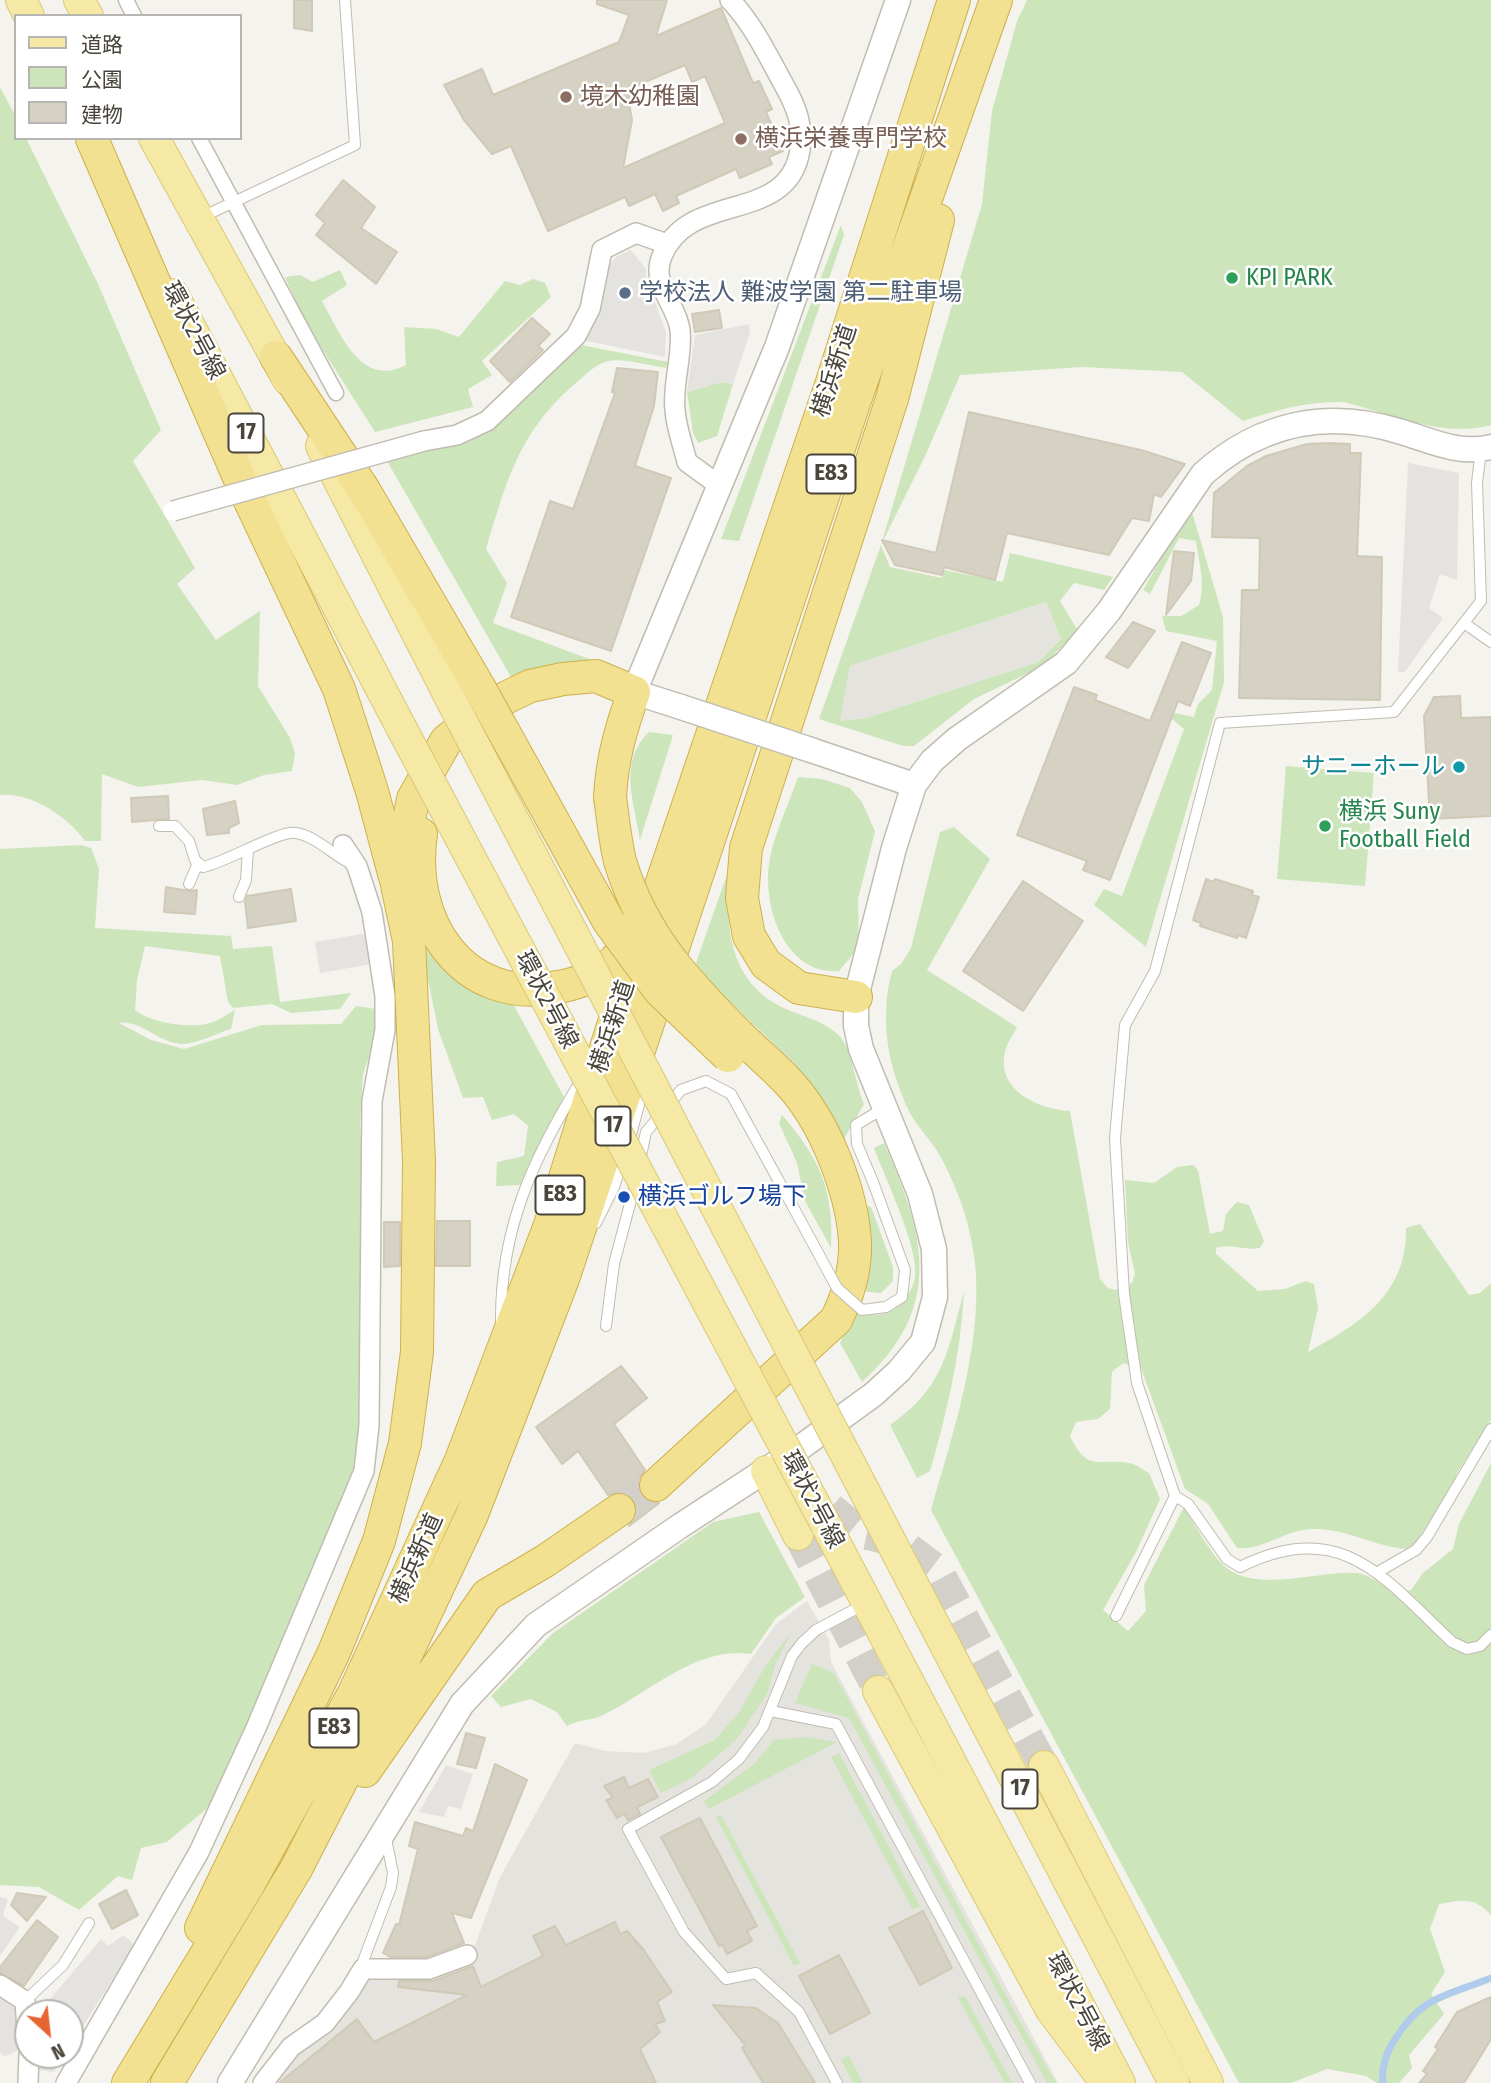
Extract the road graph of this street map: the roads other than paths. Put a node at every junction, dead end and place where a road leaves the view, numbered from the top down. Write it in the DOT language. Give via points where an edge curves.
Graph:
graph roads {
  1 [pos="345,0"];
  2 [pos="730,0"];
  3 [pos="898,0"];
  4 [pos="954,0"];
  5 [pos="995,3"];
  6 [pos="92,140"];
  7 [pos="93,140"];
  8 [pos="155,140"];
  9 [pos="200,140"];
  10 [pos="232,201"];
  11 [pos="198,219"];
  12 [pos="667,244"];
  13 [pos="276,357"];
  14 [pos="336,393"];
  15 [pos="1486,448"];
  16 [pos="720,486"];
  17 [pos="173,511"];
  18 [pos="1464,623"];
  19 [pos="1491,642"];
  20 [pos="634,692"];
  21 [pos="465,693"];
  22 [pos="915,785"];
  23 [pos="159,826"];
  24 [pos="343,845"];
  25 [pos="248,850"];
  26 [pos="198,863"];
  27 [pos="357,866"];
  28 [pos="189,884"];
  29 [pos="397,885"];
  30 [pos="661,888"];
  31 [pos="239,897"];
  32 [pos="672,944"];
  33 [pos="856,997"];
  34 [pos="653,1045"];
  35 [pos="734,1046"];
  36 [pos="650,1058"];
  37 [pos="884,1108"];
  38 [pos="563,1279"];
  39 [pos="606,1326"];
  40 [pos="1491,1429"];
  41 [pos="801,1447"];
  42 [pos="766,1471"];
  43 [pos="650,1477"];
  44 [pos="1175,1496"];
  45 [pos="613,1502"];
  46 [pos="829,1516"];
  47 [pos="798,1535"];
  48 [pos="1378,1572"];
  49 [pos="867,1603"];
  50 [pos="1116,1616"];
  51 [pos="1491,1635"];
  52 [pos="878,1691"];
  53 [pos="771,1711"];
  54 [pos="1044,1766"];
  55 [pos="386,1831"];
  56 [pos="296,1869"];
  57 [pos="89,1923"];
  58 [pos="467,1955"];
  59 [pos="363,1969"];
  60 [pos="0,1985"];
  61 [pos="22,1999"];
  62 [pos="27,1999"];
  63 [pos="66,2083"];
  64 [pos="126,2083"];
  65 [pos="167,2083"];
  66 [pos="230,2083"];
  67 [pos="263,2083"];
  68 [pos="837,2083"];
  69 [pos="1030,2083"];
  70 [pos="1105,2083"];
  71 [pos="1121,2083"];
  72 [pos="1174,2083"];
  73 [pos="1208,2083"];
  1 -- 10 [label="lane" via="355,145"];
  2 -- 12 [label="street" via="744,14 792,99 800,122 797,169 778,189 746,205 700,215"];
  3 -- 16 [label="street" via="777,347"];
  4 -- 30 [label="highway, 横浜新道 / E83" via="831,385"];
  5 -- 32 [label="highway, 横浜新道 / E83"];
  5 -- 33 [label="highway" via="892,399 746,848 742,898 749,936 766,964 800,988"];
  6 -- 29 [label="highway" via="241,482 339,689"];
  7 -- 46 [label="main road, 環状2号線 / 17, bridge" via="401,727"];
  8 -- 11 [label="main road"];
  9 -- 10 [label="street"];
  10 -- 11 [label="lane"];
  10 -- 14 [label="street"];
  11 -- 13 [label="main road"];
  12 -- 16 [label="street" via="658,277 681,329 675,409 687,462"];
  12 -- 17 [label="street, bridge" via="636,233 602,250 590,309 576,336 487,421 457,435"];
  13 -- 21 [label="highway" via="364,490"];
  15 -- 18 [label="lane" via="1477,483 1481,601"];
  15 -- 22 [label="street" via="1451,448 1378,424 1326,419 1269,433 1220,459 1203,474 1109,611 1066,663 957,740 932,761"];
  16 -- 20 [label="street"];
  18 -- 19 [label="lane"];
  18 -- 44 [label="lane" via="1394,712 1220,723 1155,971 1125,1025 1115,1138 1124,1294 1137,1382"];
  20 -- 22 [label="street, bridge"];
  20 -- 29 [label="highway" via="596,676 530,686 489,706 446,741 413,799"];
  20 -- 30 [label="highway" via="532,704 489,722 454,753 424,816 419,848 422,889 433,928 451,956 471,973 519,990 577,984 614,962"];
  20 -- 35 [label="highway, bridge" via="612,763 610,797 620,860 642,919"];
  21 -- 35 [label="highway, bridge" via="609,922 660,992"];
  21 -- 72 [label="main road, 環状2号線 / 17, bridge" via="866,1494"];
  22 -- 33 [label="street"];
  23 -- 26 [label="lane" via="175,826 189,841"];
  24 -- 27 [label="street"];
  25 -- 26 [label="lane" via="223,863 203,867"];
  25 -- 27 [label="lane" via="295,832"];
  25 -- 31 [label="lane" via="246,880"];
  26 -- 28 [label="lane"];
  27 -- 63 [label="street" via="372,912 386,1030 372,1101 369,1425 364,1471 199,1852"];
  29 -- 64 [label="highway" via="408,941 419,1161 417,1352 405,1443 379,1541 334,1652"];
  30 -- 64 [label="highway, 横浜新道 / E83" via="550,1225 461,1460 354,1693 247,1887"];
  32 -- 34 [label="lane"];
  32 -- 38 [label="highway, 横浜新道 / E83"];
  33 -- 37 [label="street" via="861,1049"];
  35 -- 43 [label="highway" via="810,1140 836,1191 855,1242 849,1294 836,1320 750,1399"];
  36 -- 38 [label="lane" via="614,1187"];
  37 -- 39 [label="lane, bridge" via="856,1125 857,1144 905,1270 902,1297 886,1307 862,1310 837,1287 731,1094 706,1081 681,1090 646,1132 614,1264"];
  37 -- 41 [label="street" via="920,1194 934,1249 935,1297 923,1342 899,1371"];
  38 -- 56 [label="highway, 横浜新道 / E83" via="471,1517"];
  40 -- 48 [label="lane" via="1427,1537 1416,1550"];
  41 -- 42 [label="street"];
  41 -- 46 [label="main road"];
  42 -- 47 [label="main road"];
  42 -- 55 [label="street" via="536,1625 462,1704"];
  44 -- 48 [label="lane" via="1188,1504 1227,1559 1240,1567 1265,1555 1298,1548 1328,1550"];
  44 -- 50 [label="lane"];
  45 -- 56 [label="highway" via="565,1524 487,1595"];
  46 -- 49 [label="main road, 環状2号線 / 17"];
  48 -- 51 [label="lane" via="1452,1642 1467,1650"];
  49 -- 53 [label="lane" via="816,1630 802,1643 792,1656"];
  49 -- 71 [label="main road, 環状2号線 / 17"];
  52 -- 70 [label="main road" via="1051,2010"];
  53 -- 68 [label="lane" via="739,1759 712,1783 628,1829 684,1932 726,1979 756,1972 799,2012"];
  53 -- 69 [label="lane" via="836,1724"];
  54 -- 73 [label="main road"];
  55 -- 59 [label="lane" via="393,1873"];
  55 -- 66 [label="street"];
  56 -- 65 [label="highway, 横浜新道 / E83"];
  57 -- 62 [label="lane" via="63,1965"];
  58 -- 59 [label="street" via="429,1969"];
  59 -- 67 [label="street" via="324,2023 291,2047"];
  60 -- 61 [label="street"];
}
